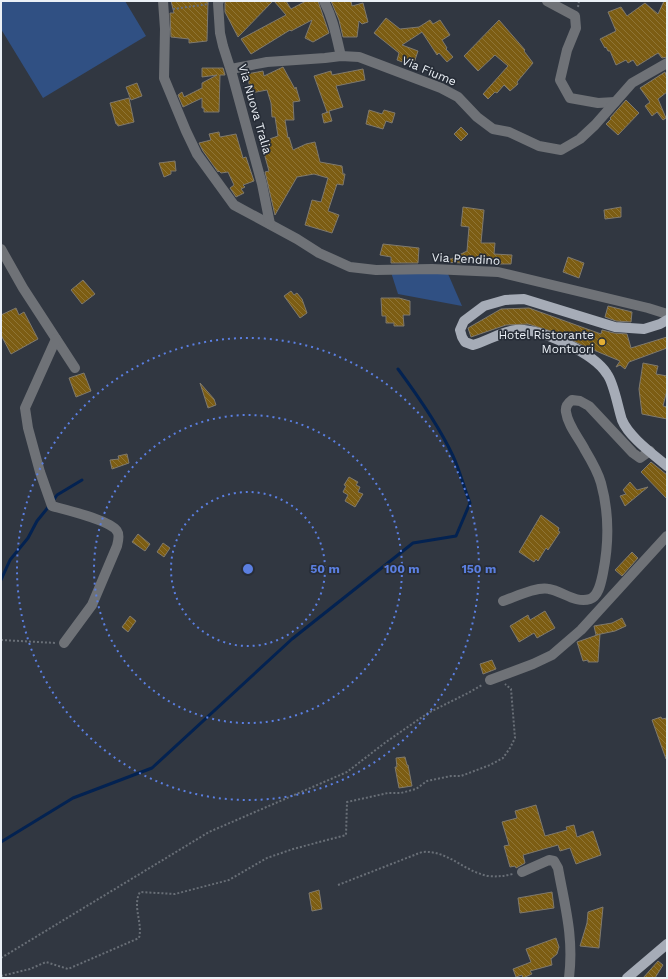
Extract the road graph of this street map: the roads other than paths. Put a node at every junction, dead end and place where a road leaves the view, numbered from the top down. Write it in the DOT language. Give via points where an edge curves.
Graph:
graph roads {
  1 [pos="324,1"];
  2 [pos="547,1"];
  3 [pos="219,2"];
  4 [pos="164,5"];
  5 [pos="341,56"];
  6 [pos="667,63"];
  7 [pos="231,69"];
  8 [pos="615,102"];
  9 [pos="270,224"];
  10 [pos="1,248"];
  11 [pos="667,314"];
  12 [pos="667,320"];
  13 [pos="56,339"];
  14 [pos="75,368"];
  15 [pos="650,451"];
  16 [pos="667,466"];
  17 [pos="667,536"];
  18 [pos="503,601"];
  19 [pos="64,643"];
  20 [pos="490,680"];
  21 [pos="522,872"];
  22 [pos="667,944"];
  23 [pos="569,978"];
  24 [pos="627,978"];
  1 -- 5 [label="street" via="335,27"];
  2 -- 8 [label="street" via="575,16 576,28 567,50 560,80 570,98 598,103"];
  3 -- 7 [label="street, Via Nuova Tralia" via="220,32"];
  4 -- 9 [label="street, Via Pendino" via="164,78 197,154 234,205"];
  5 -- 7 [label="street, Via Fiume" via="267,62"];
  5 -- 8 [label="street, Via Fiume" via="359,57 441,88 458,97 493,129 509,132 539,146 561,150 580,139 596,125"];
  6 -- 8 [label="street, Via Fiume" via="632,83"];
  7 -- 9 [label="street, Via Nuova Tralia" via="262,184"];
  9 -- 11 [label="street, Via Pendino" via="319,253 350,267 376,270 498,272"];
  10 -- 13 [label="street"];
  12 -- 15 [label="main road" via="644,329 615,326 524,299 504,300 484,306 464,321 460,330 465,342 473,345 503,333 531,330 590,357 608,375 623,422 633,436"];
  13 -- 14 [label="street"];
  13 -- 19 [label="street" via="25,408 40,472 52,506 107,522 117,531 119,537 92,605"];
  15 -- 16 [label="main road"];
  15 -- 18 [label="street" via="640,458 589,406 572,400 566,404 565,411 569,421 600,482 607,510 605,560 598,589 595,596 589,599 579,600 548,588"];
  17 -- 20 [label="street" via="581,630 552,655"];
  21 -- 23 [label="street" via="549,860 554,861 558,868 569,922"];
  22 -- 24 [label="main road"];
}
